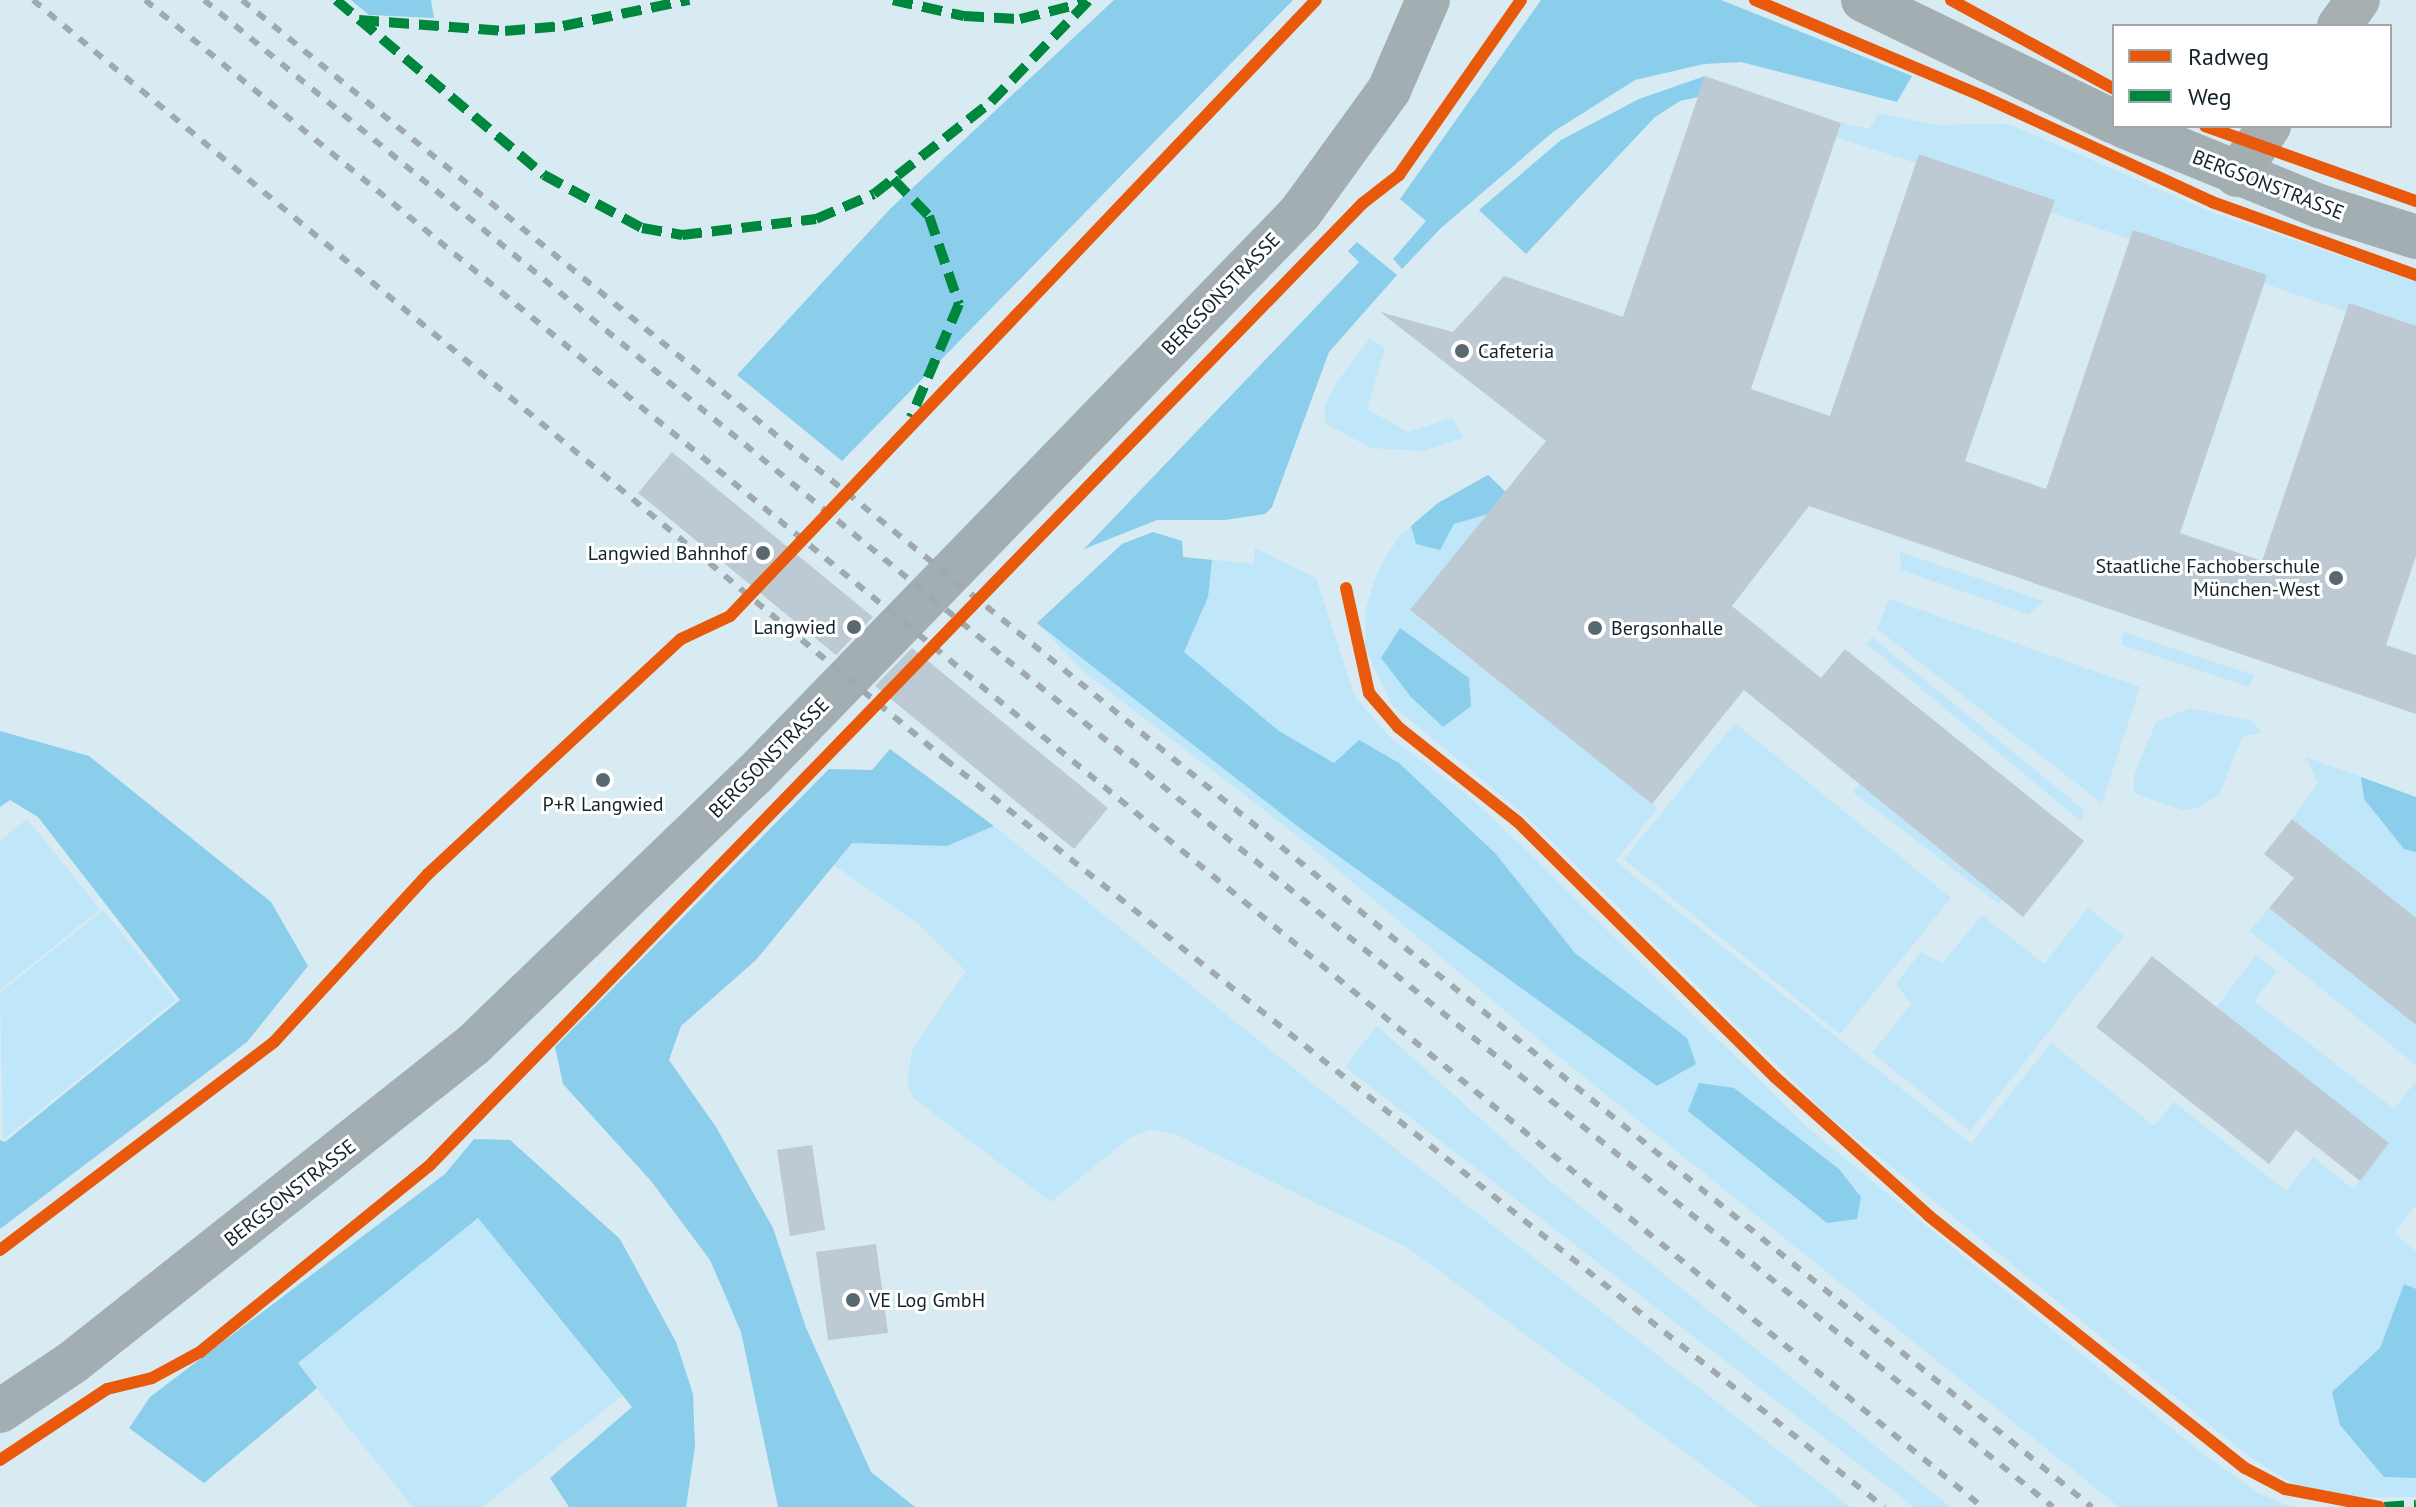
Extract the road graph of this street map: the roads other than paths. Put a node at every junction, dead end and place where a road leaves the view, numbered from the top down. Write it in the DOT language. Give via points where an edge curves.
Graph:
graph roads {
  1 [pos="1428,0"];
  2 [pos="1863,0"];
  3 [pos="2358,0"];
  4 [pos="2340,24"];
  5 [pos="2112,121"];
  6 [pos="2128,128"];
  7 [pos="2268,128"];
  8 [pos="2237,175"];
  9 [pos="2416,237"];
  10 [pos="0,1411"];
  1 -- 10 [label="street, BERGSONSTRASSE" via="1389,90 1300,213 753,776 473,1045 85,1353"];
  2 -- 5 [label="street"];
  3 -- 4 [label="street"];
  6 -- 8 [label="street, BERGSONSTRASSE"];
  7 -- 8 [label="street"];
  8 -- 9 [label="street, BERGSONSTRASSE"];
}
